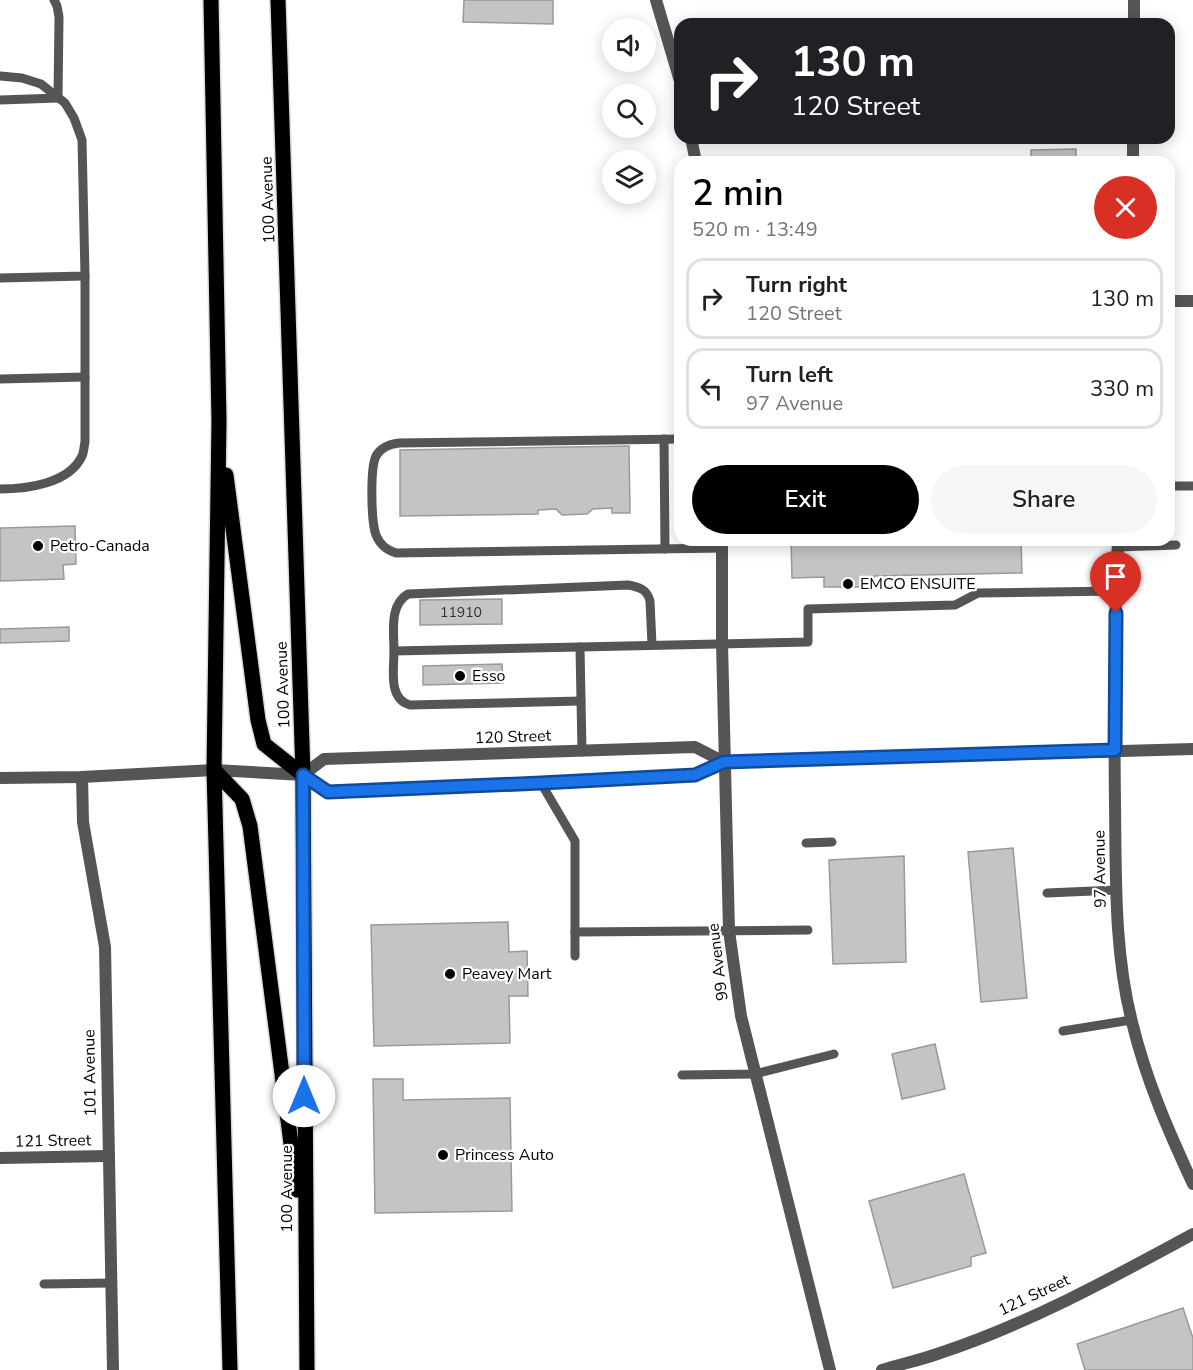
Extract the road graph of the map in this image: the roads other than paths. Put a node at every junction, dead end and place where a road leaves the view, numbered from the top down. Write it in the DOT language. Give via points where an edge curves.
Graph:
graph roads {
  1 [pos="54,0"];
  2 [pos="211,0"];
  3 [pos="278,0"];
  4 [pos="656,0"];
  5 [pos="1134,0"];
  6 [pos="1134,18"];
  7 [pos="674,53"];
  8 [pos="0,76"];
  9 [pos="58,98"];
  10 [pos="0,100"];
  11 [pos="85,276"];
  12 [pos="0,278"];
  13 [pos="1175,301"];
  14 [pos="1193,301"];
  15 [pos="85,377"];
  16 [pos="0,379"];
  17 [pos="219,421"];
  18 [pos="664,439"];
  19 [pos="674,439"];
  20 [pos="1175,486"];
  21 [pos="1193,486"];
  22 [pos="0,489"];
  23 [pos="699,546"];
  24 [pos="722,546"];
  25 [pos="1118,546"];
  26 [pos="665,549"];
  27 [pos="1116,591"];
  28 [pos="722,644"];
  29 [pos="652,645"];
  30 [pos="580,647"];
  31 [pos="394,651"];
  32 [pos="581,701"];
  33 [pos="1193,749"];
  34 [pos="1115,750"];
  35 [pos="582,752"];
  36 [pos="724,762"];
  37 [pos="214,770"];
  38 [pos="303,775"];
  39 [pos="82,777"];
  40 [pos="0,778"];
  41 [pos="541,783"];
  42 [pos="832,842"];
  43 [pos="806,843"];
  44 [pos="1116,890"];
  45 [pos="1047,893"];
  46 [pos="808,930"];
  47 [pos="729,931"];
  48 [pos="575,932"];
  49 [pos="575,956"];
  50 [pos="1131,1020"];
  51 [pos="1063,1030"];
  52 [pos="834,1054"];
  53 [pos="755,1074"];
  54 [pos="682,1075"];
  55 [pos="108,1156"];
  56 [pos="0,1158"];
  57 [pos="1193,1184"];
  58 [pos="1193,1234"];
  59 [pos="305,1256"];
  60 [pos="111,1283"];
  61 [pos="44,1284"];
  62 [pos="113,1370"];
  63 [pos="230,1370"];
  64 [pos="307,1370"];
  65 [pos="830,1370"];
  66 [pos="882,1370"];
  1 -- 9 [label="lane" via="59,18"];
  2 -- 17 [label="main road"];
  3 -- 38 [label="main road, 100 Avenue"];
  4 -- 7 [label="street"];
  5 -- 6 [label="street"];
  8 -- 9 [label="lane" via="41,84"];
  9 -- 10 [label="lane"];
  9 -- 11 [label="lane" via="74,118 82,140"];
  11 -- 12 [label="lane"];
  11 -- 15 [label="lane"];
  13 -- 14 [label="street"];
  15 -- 16 [label="lane"];
  15 -- 22 [label="lane" via="82,457 72,469 39,486"];
  17 -- 37 [label="main road"];
  17 -- 38 [label="main road" via="258,720 264,744"];
  18 -- 19 [label="lane"];
  18 -- 26 [label="lane"];
  18 -- 26 [label="lane" via="399,442 381,449 372,469 376,535 387,550 396,553"];
  20 -- 21 [label="lane"];
  23 -- 26 [label="lane"];
  24 -- 28 [label="street, 99 Avenue"];
  25 -- 27 [label="street, 97 Avenue"];
  27 -- 28 [label="lane" via="978,593 955,605 808,609 808,642"];
  27 -- 34 [label="street, 97 Avenue"];
  28 -- 29 [label="lane"];
  28 -- 36 [label="street, 99 Avenue"];
  29 -- 30 [label="lane"];
  29 -- 31 [label="lane" via="648,595 645,590 628,585 408,594 395,612"];
  30 -- 31 [label="lane"];
  30 -- 32 [label="lane"];
  31 -- 32 [label="lane" via="396,696 410,705"];
  32 -- 35 [label="lane"];
  33 -- 34 [label="street, 120 Street"];
  34 -- 36 [label="street, 120 Street"];
  34 -- 44 [label="street, 97 Avenue"];
  35 -- 36 [label="street, 120 Street" via="695,747"];
  35 -- 38 [label="street, 120 Street" via="324,759"];
  36 -- 41 [label="street, 120 Street" via="695,775"];
  36 -- 47 [label="street, 99 Avenue"];
  37 -- 38 [label="street"];
  37 -- 39 [label="street"];
  37 -- 59 [label="main road" via="242,799 250,826"];
  37 -- 63 [label="main road"];
  38 -- 41 [label="street, 120 Street" via="328,792"];
  38 -- 59 [label="main road, 100 Avenue"];
  39 -- 40 [label="street"];
  39 -- 55 [label="street, 101 Avenue" via="83,822 105,947"];
  41 -- 48 [label="lane" via="575,841"];
  42 -- 43 [label="lane"];
  44 -- 45 [label="lane"];
  44 -- 50 [label="street, 97 Avenue" via="1120,954"];
  46 -- 47 [label="lane"];
  47 -- 48 [label="lane"];
  47 -- 53 [label="street, 99 Avenue" via="741,1016"];
  48 -- 49 [label="lane"];
  50 -- 51 [label="lane"];
  50 -- 57 [label="street, 97 Avenue" via="1146,1075"];
  52 -- 53 [label="lane"];
  53 -- 54 [label="lane"];
  53 -- 65 [label="street, 99 Avenue"];
  55 -- 56 [label="street, 121 Street"];
  55 -- 60 [label="street, 101 Avenue"];
  58 -- 66 [label="street, 121 Street" via="1124,1272 1019,1321 940,1353"];
  59 -- 64 [label="main road, 100 Avenue"];
  60 -- 61 [label="lane"];
  60 -- 62 [label="street, 101 Avenue"];
}
